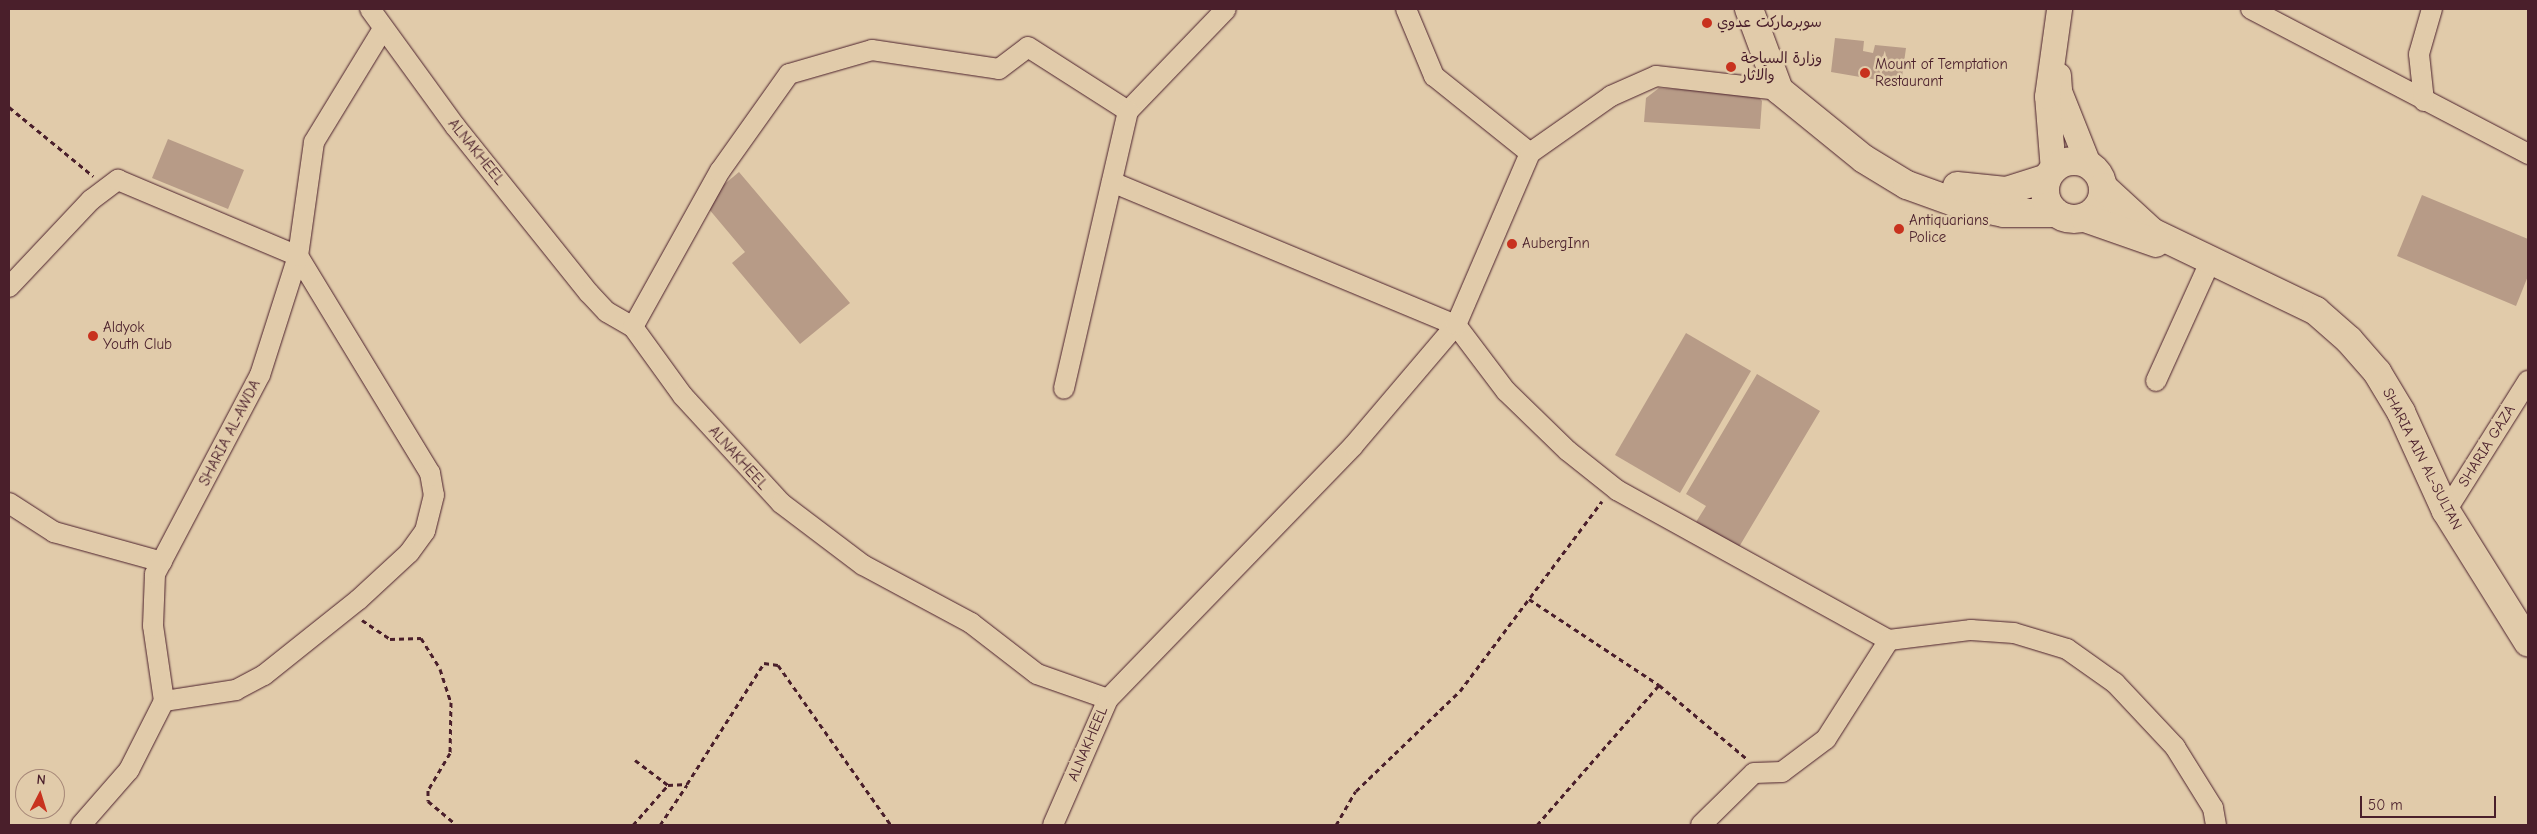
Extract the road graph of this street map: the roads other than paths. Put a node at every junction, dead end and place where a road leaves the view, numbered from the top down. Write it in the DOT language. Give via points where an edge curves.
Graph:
graph roads {
  1 [pos="370,9"];
  2 [pos="1226,9"];
  3 [pos="1406,9"];
  4 [pos="1749,9"];
  5 [pos="2059,9"];
  6 [pos="2251,9"];
  7 [pos="2432,9"];
  8 [pos="383,29"];
  9 [pos="2056,38"];
  10 [pos="1780,90"];
  11 [pos="2424,101"];
  12 [pos="1128,111"];
  13 [pos="1530,153"];
  14 [pos="2528,154"];
  15 [pos="1864,159"];
  16 [pos="2088,164"];
  17 [pos="2050,174"];
  18 [pos="1112,182"];
  19 [pos="2103,187"];
  20 [pos="2056,214"];
  21 [pos="2085,218"];
  22 [pos="298,256"];
  23 [pos="2210,262"];
  24 [pos="9,287"];
  25 [pos="1456,325"];
  26 [pos="633,327"];
  27 [pos="2156,381"];
  28 [pos="2528,381"];
  29 [pos="1064,389"];
  30 [pos="9,503"];
  31 [pos="2446,511"];
  32 [pos="162,562"];
  33 [pos="1889,640"];
  34 [pos="2528,642"];
  35 [pos="1108,699"];
  36 [pos="164,701"];
  37 [pos="81,825"];
  38 [pos="1053,825"];
  39 [pos="1702,825"];
  40 [pos="2216,825"];
  1 -- 8 [label="street, ALNAKHEEL"];
  2 -- 12 [label="street"];
  3 -- 13 [label="street" via="1434,76"];
  4 -- 10 [label="main road"];
  5 -- 9 [label="street"];
  6 -- 11 [label="street"];
  7 -- 11 [label="street" via="2419,54 2418,82"];
  8 -- 22 [label="street, SHARIA AL-AWDA" via="314,142"];
  8 -- 26 [label="street, ALNAKHEEL" via="589,293 607,312"];
  9 -- 16 [label="street" via="2059,91"];
  9 -- 17 [label="street" via="2046,96"];
  10 -- 13 [label="street" via="1656,76 1611,96"];
  10 -- 15 [label="main road"];
  11 -- 14 [label="street"];
  12 -- 18 [label="street"];
  12 -- 26 [label="street" via="1028,47 999,69 872,50 789,74 720,171"];
  13 -- 25 [label="street"];
  15 -- 17 [label="main road" via="1977,190 2006,191"];
  15 -- 20 [label="main road" via="1906,185 1957,203 2004,213"];
  16 -- 17 [label="main road" via="2070,161"];
  16 -- 19 [label="main road"];
  17 -- 20 [label="main road" via="2045,197"];
  18 -- 25 [label="street"];
  18 -- 29 [label="street"];
  19 -- 21 [label="main road" via="2100,204"];
  19 -- 23 [label="main road, SHARIA AIN AL-SULTAN" via="2152,232"];
  20 -- 21 [label="main road"];
  21 -- 23 [label="main road, SHARIA AIN AL-SULTAN"];
  22 -- 24 [label="street" via="118,180 106,186"];
  22 -- 32 [label="street, SHARIA AL-AWDA" via="260,374"];
  22 -- 36 [label="street" via="430,474 434,495 432,514 418,544 350,606 264,675 236,690"];
  23 -- 27 [label="street"];
  23 -- 31 [label="main road, SHARIA AIN AL-SULTAN" via="2316,311 2349,340 2377,372 2401,412"];
  25 -- 33 [label="street" via="1506,391 1568,451 1613,487"];
  25 -- 35 [label="street" via="1353,446"];
  26 -- 35 [label="street, ALNAKHEEL" via="682,396 781,503 863,565 971,623 1038,674"];
  28 -- 31 [label="street, SHARIA GAZA"];
  30 -- 32 [label="street" via="54,532"];
  31 -- 34 [label="main road, SHARIA AIN AL-SULTAN"];
  32 -- 36 [label="street, SHARIA AL-AWDA" via="152,589"];
  33 -- 39 [label="street" via="1826,739 1806,758 1782,772 1754,773"];
  33 -- 40 [label="street" via="1971,630 2014,633 2067,650 2115,683 2169,740 2213,808"];
  35 -- 38 [label="street, ALNAKHEEL"];
  36 -- 37 [label="street" via="129,770"];
}
